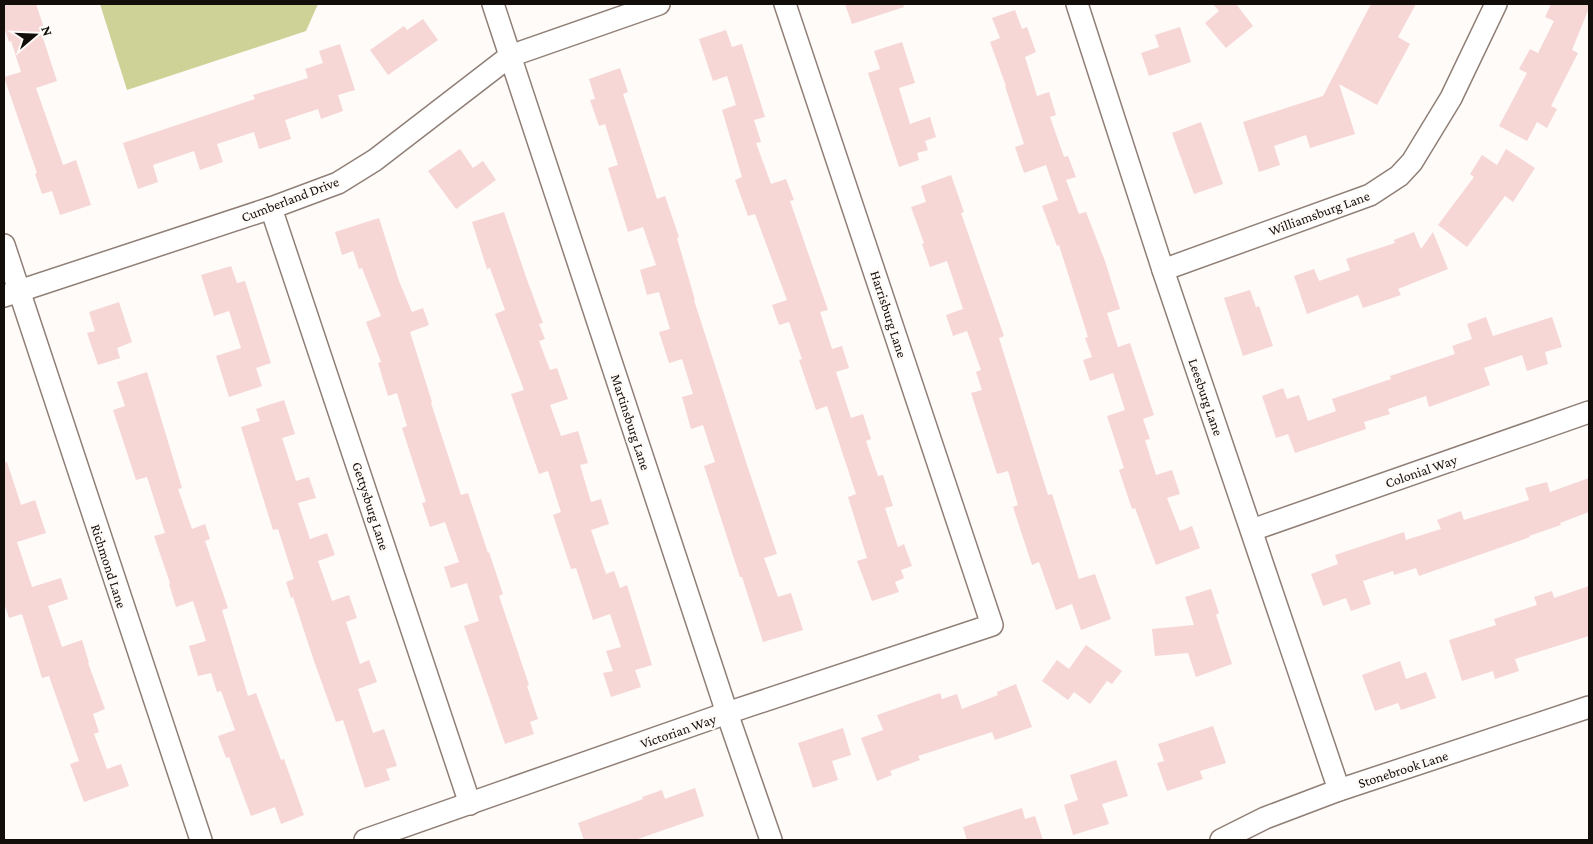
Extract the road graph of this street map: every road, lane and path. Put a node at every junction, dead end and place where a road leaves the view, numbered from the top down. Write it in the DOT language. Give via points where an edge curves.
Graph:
graph roads {
  1 [pos="493,4"];
  2 [pos="658,4"];
  3 [pos="785,4"];
  4 [pos="1496,4"];
  5 [pos="1083,6"];
  6 [pos="510,56"];
  7 [pos="271,208"];
  8 [pos="4,245"];
  9 [pos="1163,270"];
  10 [pos="11,294"];
  11 [pos="1589,412"];
  12 [pos="1252,530"];
  13 [pos="992,624"];
  14 [pos="1589,707"];
  15 [pos="727,714"];
  16 [pos="1338,790"];
  17 [pos="470,804"];
  18 [pos="200,840"];
  19 [pos="365,840"];
  20 [pos="771,840"];
  21 [pos="1221,840"];
  1 -- 6 [label="street, Martinsburg Lane"];
  2 -- 6 [label="street, Cumberland Drive"];
  3 -- 13 [label="street, Harrisburg Lane"];
  4 -- 9 [label="street, Williamsburg Lane" via="1451,98 1412,162 1399,176 1370,195"];
  5 -- 9 [label="street, Leesburg Lane"];
  6 -- 7 [label="street, Cumberland Drive" via="376,160 338,183"];
  6 -- 15 [label="street, Martinsburg Lane"];
  7 -- 10 [label="street, Cumberland Drive"];
  7 -- 17 [label="street, Gettysburg Lane"];
  8 -- 10 [label="street, Richmond Lane"];
  9 -- 12 [label="street, Leesburg Lane"];
  10 -- 18 [label="street, Richmond Lane"];
  11 -- 12 [label="street, Colonial Way"];
  12 -- 16 [label="street, Leesburg Lane"];
  13 -- 15 [label="street, Victorian Way"];
  14 -- 16 [label="street, Stonebrook Lane"];
  15 -- 17 [label="street, Victorian Way"];
  15 -- 20 [label="street, Martinsburg Lane"];
  16 -- 21 [label="street, Stonebrook Lane" via="1265,818"];
  17 -- 19 [label="street, Victorian Way"];
}
